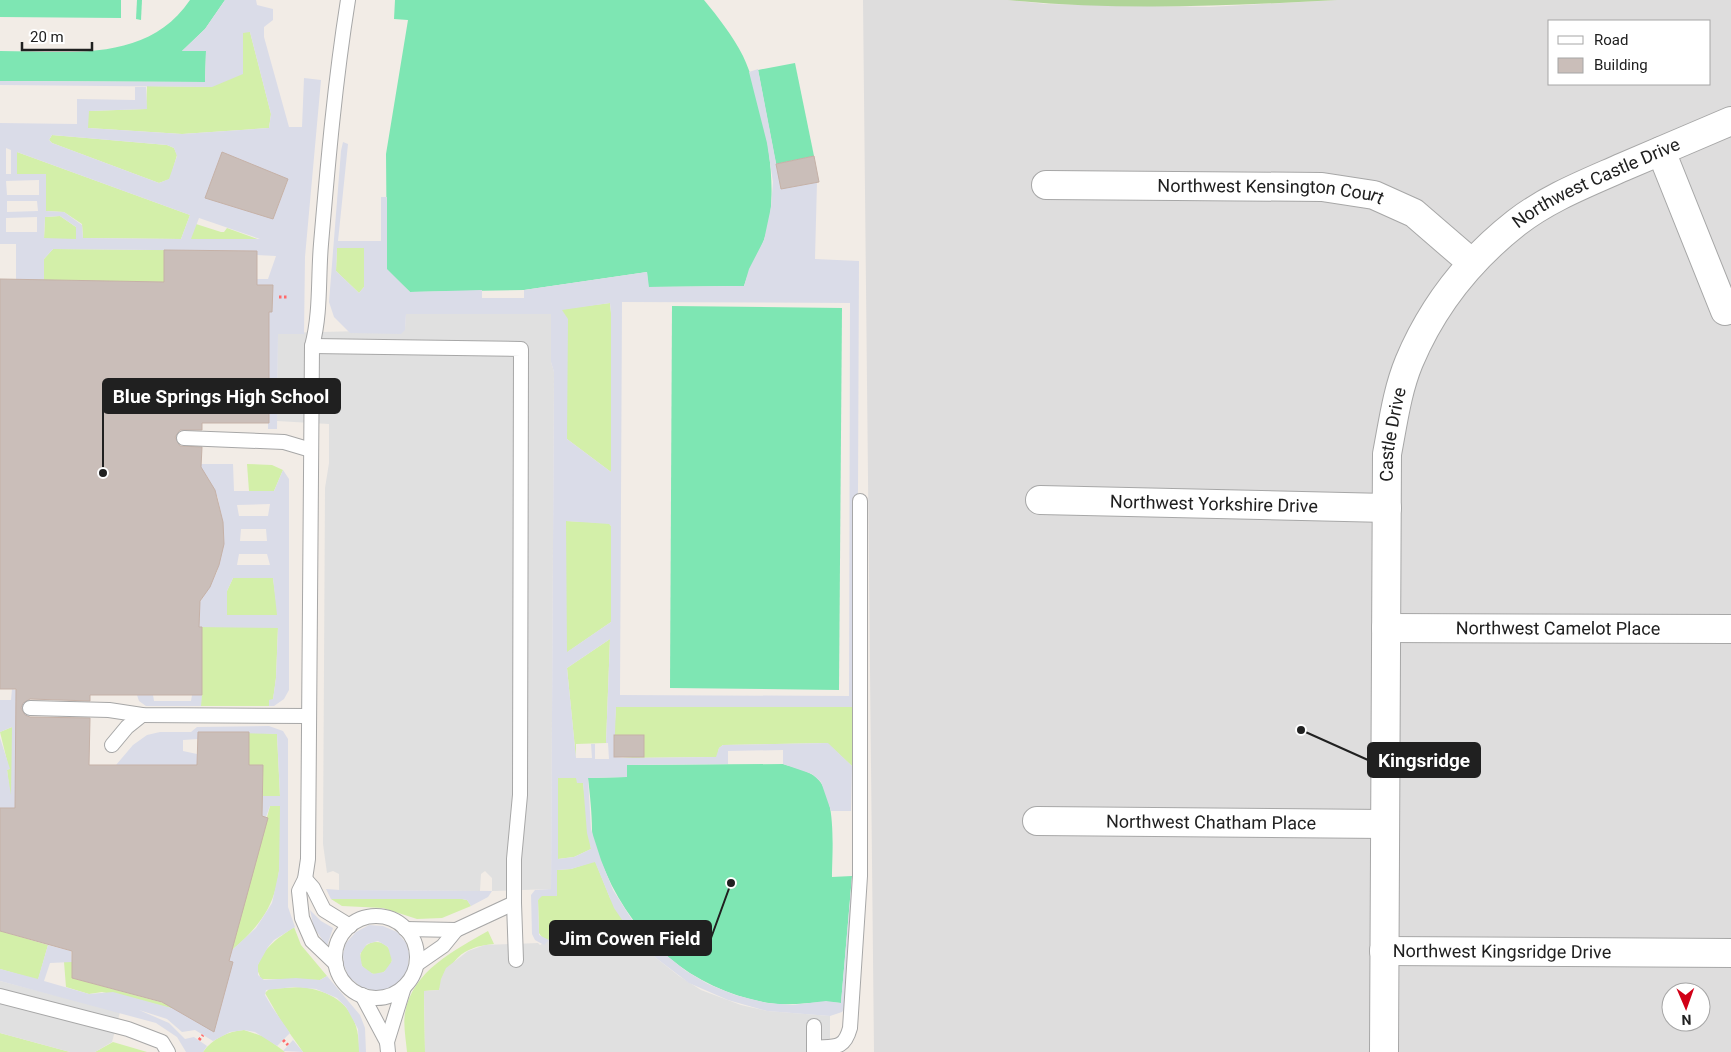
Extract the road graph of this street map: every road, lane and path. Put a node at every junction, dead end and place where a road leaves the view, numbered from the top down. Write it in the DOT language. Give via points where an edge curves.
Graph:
graph roads {
  1 [pos="348,0"];
  2 [pos="1731,121"];
  3 [pos="1662,151"];
  4 [pos="1046,186"];
  5 [pos="1472,263"];
  6 [pos="279,297"];
  7 [pos="288,297"];
  8 [pos="1725,311"];
  9 [pos="312,346"];
  10 [pos="184,438"];
  11 [pos="311,450"];
  12 [pos="1040,500"];
  13 [pos="860,501"];
  14 [pos="1387,508"];
  15 [pos="1386,628"];
  16 [pos="1731,629"];
  17 [pos="30,708"];
  18 [pos="142,715"];
  19 [pos="308,716"];
  20 [pos="112,745"];
  21 [pos="1037,820"];
  22 [pos="1385,824"];
  23 [pos="305,879"];
  24 [pos="514,903"];
  25 [pos="350,926"];
  26 [pos="405,929"];
  27 [pos="456,930"];
  28 [pos="1384,951"];
  29 [pos="1731,953"];
  30 [pos="516,960"];
  31 [pos="336,964"];
  32 [pos="417,964"];
  33 [pos="404,987"];
  34 [pos="362,995"];
  35 [pos="0,996"];
  36 [pos="814,1026"];
  37 [pos="203,1035"];
  38 [pos="199,1040"];
  39 [pos="283,1040"];
  40 [pos="288,1045"];
  41 [pos="387,1047"];
  42 [pos="814,1050"];
  43 [pos="168,1052"];
  44 [pos="1384,1052"];
  1 -- 9 [label="lane" via="335,82 318,277 318,324"];
  2 -- 3 [label="street, Northwest Castle Drive"];
  3 -- 5 [label="street, Northwest Castle Drive" via="1568,191 1517,222"];
  3 -- 8 [label="street"];
  4 -- 5 [label="street, Northwest Kensington Court" via="1322,187 1374,195 1414,213"];
  5 -- 14 [label="street, Castle Drive" via="1436,308 1409,363 1387,454"];
  6 -- 7 [label="path"];
  9 -- 11 [label="lane"];
  9 -- 24 [label="lane" via="521,349 520,786"];
  10 -- 11 [label="lane" via="284,442"];
  11 -- 19 [label="lane"];
  12 -- 14 [label="street, Northwest Yorkshire Drive"];
  13 -- 42 [label="lane" via="860,876 850,1028 847,1040 840,1046"];
  14 -- 15 [label="street, Castle Drive"];
  15 -- 16 [label="street, Northwest Camelot Place"];
  15 -- 22 [label="street, Northwest Kingsridge Drive"];
  17 -- 18 [label="lane" via="109,710"];
  18 -- 19 [label="lane"];
  18 -- 20 [label="lane" via="126,727"];
  19 -- 23 [label="lane" via="308,859"];
  21 -- 22 [label="street, Northwest Chatham Place"];
  22 -- 28 [label="street, Northwest Kingsridge Drive"];
  23 -- 25 [label="lane" via="324,910"];
  23 -- 31 [label="lane" via="299,894 305,928 312,941"];
  24 -- 27 [label="lane"];
  24 -- 30 [label="lane"];
  25 -- 26 [label="lane" via="378,917 396,921"];
  25 -- 31 [label="lane" via="341,936"];
  26 -- 27 [label="lane"];
  26 -- 32 [label="lane" via="413,939"];
  27 -- 32 [label="lane" via="443,946"];
  28 -- 29 [label="street, Northwest Kingsridge Drive"];
  28 -- 44 [label="street"];
  31 -- 34 [label="lane" via="344,983"];
  32 -- 33 [label="lane"];
  33 -- 34 [label="lane" via="384,997"];
  33 -- 41 [label="lane"];
  34 -- 41 [label="lane"];
  35 -- 43 [label="lane" via="128,1029 162,1042"];
  36 -- 42 [label="lane"];
  37 -- 38 [label="path"];
  39 -- 40 [label="path"];
}
